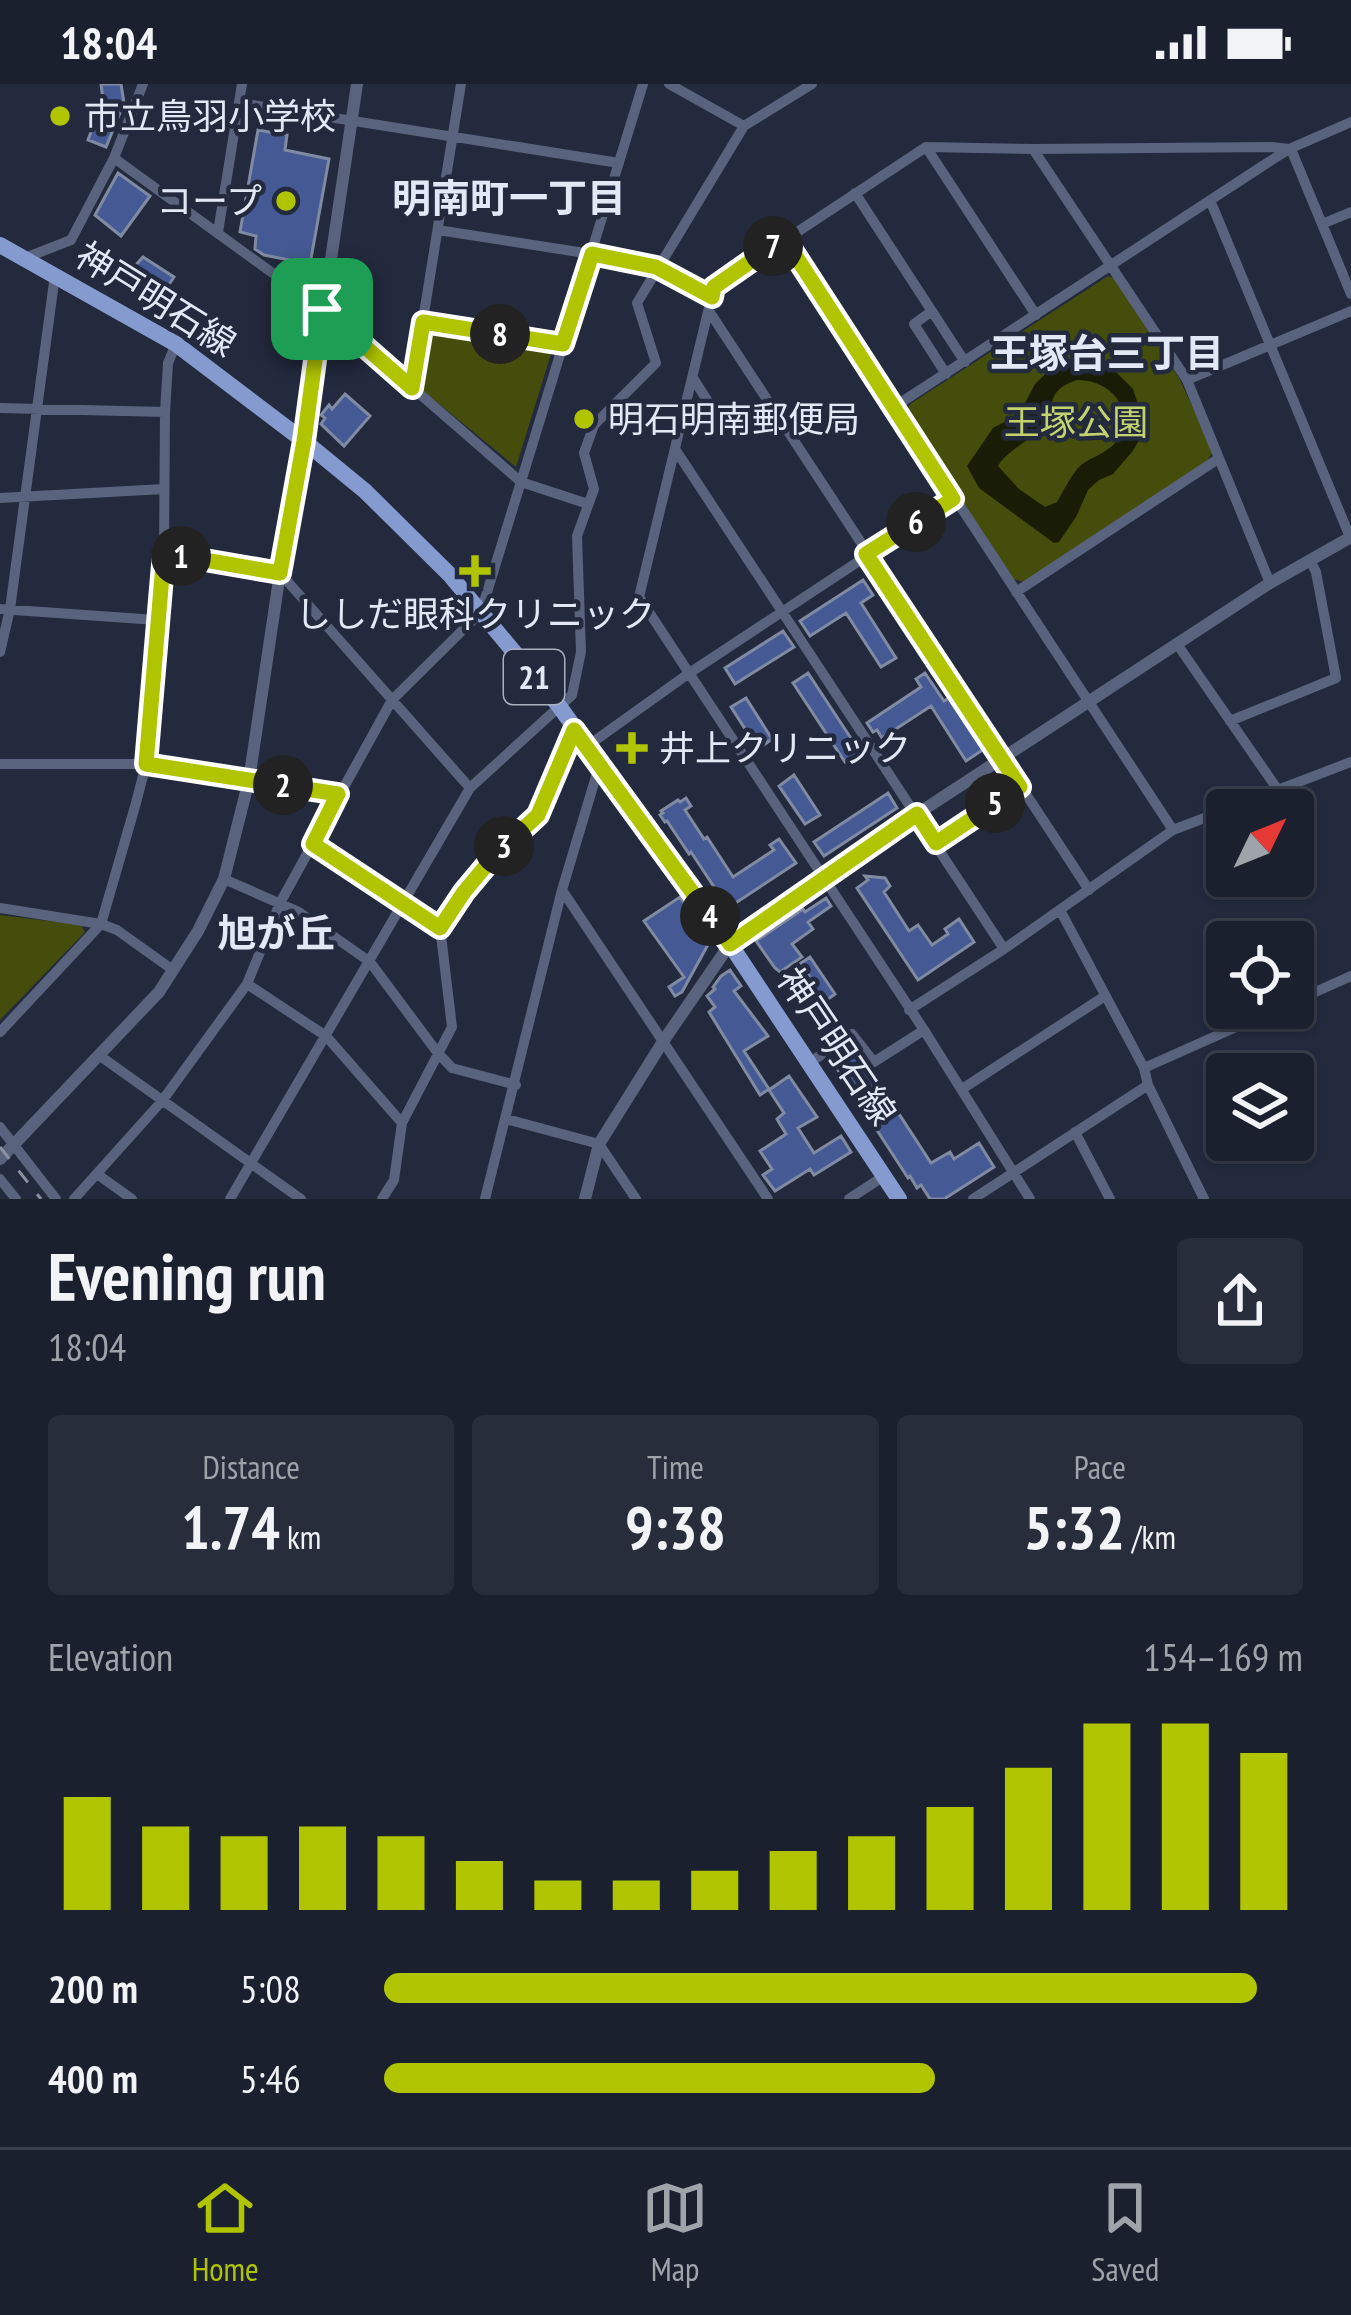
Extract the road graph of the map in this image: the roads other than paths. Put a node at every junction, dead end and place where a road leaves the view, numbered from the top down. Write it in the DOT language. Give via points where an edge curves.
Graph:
graph roads {
  1 [pos="143,84"];
  2 [pos="242,84"];
  3 [pos="357,84"];
  4 [pos="460,84"];
  5 [pos="643,84"];
  6 [pos="669,84"];
  7 [pos="812,84"];
  8 [pos="239,103"];
  9 [pos="352,121"];
  10 [pos="1351,122"];
  11 [pos="744,126"];
  12 [pos="453,136"];
  13 [pos="926,147"];
  14 [pos="1033,149"];
  15 [pos="1289,149"];
  16 [pos="114,158"];
  17 [pos="619,164"];
  18 [pos="855,193"];
  19 [pos="1210,200"];
  20 [pos="1351,212"];
  21 [pos="1322,224"];
  22 [pos="437,230"];
  23 [pos="218,232"];
  24 [pos="784,238"];
  25 [pos="0,245"];
  26 [pos="592,254"];
  27 [pos="25,258"];
  28 [pos="1109,266"];
  29 [pos="656,267"];
  30 [pos="55,274"];
  31 [pos="1351,294"];
  32 [pos="710,303"];
  33 [pos="322,309"];
  34 [pos="932,311"];
  35 [pos="1351,311"];
  36 [pos="1036,315"];
  37 [pos="423,322"];
  38 [pos="176,344"];
  39 [pos="563,344"];
  40 [pos="1270,344"];
  41 [pos="965,362"];
  42 [pos="946,374"];
  43 [pos="693,378"];
  44 [pos="1187,380"];
  45 [pos="412,388"];
  46 [pos="894,407"];
  47 [pos="0,408"];
  48 [pos="37,409"];
  49 [pos="165,412"];
  50 [pos="680,428"];
  51 [pos="304,441"];
  52 [pos="675,449"];
  53 [pos="1218,459"];
  54 [pos="520,482"];
  55 [pos="164,489"];
  56 [pos="26,495"];
  57 [pos="0,498"];
  58 [pos="953,499"];
  59 [pos="588,504"];
  60 [pos="1350,537"];
  61 [pos="164,553"];
  62 [pos="866,554"];
  63 [pos="1310,560"];
  64 [pos="280,573"];
  65 [pos="1270,583"];
  66 [pos="1016,592"];
  67 [pos="5,609"];
  68 [pos="781,611"];
  69 [pos="481,612"];
  70 [pos="156,620"];
  71 [pos="1177,644"];
  72 [pos="0,652"];
  73 [pos="688,674"];
  74 [pos="392,700"];
  75 [pos="1088,702"];
  76 [pos="559,706"];
  77 [pos="1230,721"];
  78 [pos="574,730"];
  79 [pos="586,747"];
  80 [pos="1001,759"];
  81 [pos="1351,762"];
  82 [pos="600,763"];
  83 [pos="0,764"];
  84 [pos="146,764"];
  85 [pos="249,780"];
  86 [pos="1020,787"];
  87 [pos="470,788"];
  88 [pos="1278,789"];
  89 [pos="1282,789"];
  90 [pos="338,794"];
  91 [pos="917,814"];
  92 [pos="1206,818"];
  93 [pos="1173,830"];
  94 [pos="936,843"];
  95 [pos="313,844"];
  96 [pos="224,879"];
  97 [pos="822,879"];
  98 [pos="562,890"];
  99 [pos="1089,890"];
  100 [pos="280,903"];
  101 [pos="404,903"];
  102 [pos="0,908"];
  103 [pos="1060,910"];
  104 [pos="100,924"];
  105 [pos="440,928"];
  106 [pos="730,944"];
  107 [pos="1004,949"];
  108 [pos="370,962"];
  109 [pos="173,970"];
  110 [pos="1351,976"];
  111 [pos="247,984"];
  112 [pos="1314,993"];
  113 [pos="1105,995"];
  114 [pos="910,1010"];
  115 [pos="1232,1029"];
  116 [pos="924,1030"];
  117 [pos="0,1032"];
  118 [pos="326,1036"];
  119 [pos="664,1040"];
  120 [pos="437,1052"];
  121 [pos="100,1056"];
  122 [pos="809,1063"];
  123 [pos="1144,1068"];
  124 [pos="515,1084"];
  125 [pos="1148,1085"];
  126 [pos="962,1089"];
  127 [pos="162,1101"];
  128 [pos="506,1119"];
  129 [pos="402,1123"];
  130 [pos="0,1127"];
  131 [pos="1075,1132"];
  132 [pos="599,1144"];
  133 [pos="14,1145"];
  134 [pos="0,1159"];
  135 [pos="250,1163"];
  136 [pos="1015,1171"];
  137 [pos="97,1174"];
  138 [pos="884,1176"];
  139 [pos="0,1179"];
  140 [pos="16,1199"];
  141 [pos="56,1199"];
  142 [pos="74,1199"];
  143 [pos="132,1199"];
  144 [pos="230,1199"];
  145 [pos="301,1199"];
  146 [pos="382,1199"];
  147 [pos="485,1199"];
  148 [pos="585,1199"];
  149 [pos="636,1199"];
  150 [pos="768,1199"];
  151 [pos="849,1199"];
  152 [pos="899,1199"];
  153 [pos="973,1199"];
  154 [pos="1030,1199"];
  155 [pos="1110,1199"];
  156 [pos="1204,1199"];
  1 -- 16 [label="street"];
  2 -- 8 [label="street"];
  3 -- 9 [label="street"];
  4 -- 12 [label="street"];
  5 -- 17 [label="street"];
  6 -- 11 [label="street"];
  7 -- 11 [label="street"];
  8 -- 9 [label="street"];
  8 -- 23 [label="street"];
  9 -- 12 [label="street"];
  9 -- 33 [label="street"];
  10 -- 15 [label="street"];
  11 -- 29 [label="street"];
  12 -- 17 [label="street"];
  12 -- 22 [label="street"];
  13 -- 14 [label="street"];
  13 -- 18 [label="street"];
  13 -- 36 [label="street"];
  14 -- 15 [label="street"];
  14 -- 28 [label="street"];
  15 -- 19 [label="street"];
  15 -- 21 [label="street"];
  16 -- 23 [label="street"];
  16 -- 27 [label="street" via="71,240"];
  17 -- 26 [label="street"];
  18 -- 24 [label="street"];
  18 -- 34 [label="street"];
  19 -- 28 [label="street"];
  19 -- 40 [label="street"];
  20 -- 21 [label="street"];
  21 -- 31 [label="street"];
  22 -- 26 [label="street"];
  22 -- 37 [label="street"];
  23 -- 33 [label="street"];
  24 -- 32 [label="street" via="714,287"];
  24 -- 46 [label="street"];
  25 -- 27 [label="main road, 神戸明石線 / 21"];
  26 -- 29 [label="street"];
  26 -- 39 [label="street"];
  27 -- 30 [label="main road, 神戸明石線 / 21"];
  28 -- 36 [label="street"];
  28 -- 44 [label="street"];
  29 -- 32 [label="street"];
  29 -- 59 [label="street" via="637,303 656,363 594,425 584,453 593,489"];
  30 -- 38 [label="main road, 神戸明石線 / 21"];
  30 -- 48 [label="street"];
  32 -- 43 [label="street"];
  32 -- 62 [label="street"];
  33 -- 45 [label="street"];
  33 -- 51 [label="street"];
  34 -- 41 [label="street"];
  34 -- 42 [label="street" via="914,324"];
  35 -- 40 [label="street"];
  36 -- 41 [label="street"];
  37 -- 39 [label="street"];
  37 -- 45 [label="street"];
  38 -- 49 [label="street"];
  38 -- 51 [label="main road, 神戸明石線 / 21"];
  39 -- 54 [label="street"];
  40 -- 44 [label="street"];
  40 -- 60 [label="street"];
  41 -- 42 [label="street"];
  42 -- 46 [label="street"];
  43 -- 50 [label="street"];
  43 -- 50 [label="street" via="712,407"];
  44 -- 53 [label="street"];
  45 -- 54 [label="street"];
  46 -- 58 [label="street"];
  47 -- 48 [label="street"];
  48 -- 49 [label="street"];
  48 -- 56 [label="street"];
  49 -- 55 [label="street"];
  50 -- 52 [label="street"];
  51 -- 64 [label="street"];
  51 -- 69 [label="main road, 神戸明石線 / 21" via="405,529"];
  52 -- 68 [label="street"];
  52 -- 73 [label="street" via="639,597"];
  53 -- 65 [label="street"];
  53 -- 66 [label="street"];
  54 -- 59 [label="street"];
  54 -- 69 [label="street"];
  55 -- 56 [label="street"];
  55 -- 61 [label="street"];
  56 -- 57 [label="street"];
  56 -- 67 [label="street"];
  58 -- 62 [label="street"];
  58 -- 66 [label="street"];
  59 -- 76 [label="street" via="577,536 581,652 572,695"];
  60 -- 63 [label="street"];
  61 -- 64 [label="street"];
  61 -- 70 [label="street"];
  62 -- 68 [label="street"];
  62 -- 80 [label="street"];
  63 -- 65 [label="street"];
  63 -- 77 [label="street" via="1336,678"];
  64 -- 74 [label="street"];
  64 -- 85 [label="street"];
  65 -- 71 [label="street"];
  66 -- 75 [label="street"];
  67 -- 70 [label="street"];
  67 -- 72 [label="street"];
  68 -- 73 [label="street"];
  68 -- 91 [label="street"];
  69 -- 74 [label="street"];
  69 -- 76 [label="main road, 神戸明石線 / 21"];
  70 -- 84 [label="street"];
  71 -- 75 [label="street"];
  71 -- 77 [label="street"];
  73 -- 79 [label="street"];
  73 -- 97 [label="street"];
  74 -- 87 [label="street"];
  74 -- 90 [label="street"];
  75 -- 80 [label="street"];
  75 -- 93 [label="street"];
  76 -- 78 [label="main road, 神戸明石線 / 21"];
  76 -- 87 [label="street"];
  77 -- 88 [label="street"];
  78 -- 79 [label="main road, 神戸明石線 / 21"];
  78 -- 105 [label="street" via="538,815 495,855"];
  79 -- 82 [label="main road, 神戸明石線 / 21"];
  80 -- 86 [label="street"];
  80 -- 91 [label="street"];
  81 -- 89 [label="street"];
  82 -- 98 [label="street"];
  82 -- 106 [label="main road, 神戸明石線 / 21"];
  83 -- 84 [label="street"];
  84 -- 85 [label="street"];
  84 -- 104 [label="street"];
  85 -- 90 [label="street"];
  85 -- 96 [label="street"];
  86 -- 94 [label="street"];
  86 -- 99 [label="street"];
  87 -- 101 [label="street"];
  90 -- 95 [label="street"];
  91 -- 94 [label="street"];
  91 -- 97 [label="street"];
  92 -- 93 [label="street"];
  93 -- 99 [label="street"];
  94 -- 107 [label="street"];
  95 -- 100 [label="street"];
  95 -- 101 [label="street"];
  96 -- 100 [label="street"];
  96 -- 109 [label="street"];
  97 -- 106 [label="street"];
  97 -- 114 [label="street"];
  98 -- 119 [label="street"];
  98 -- 124 [label="street"];
  99 -- 103 [label="street"];
  100 -- 108 [label="street"];
  100 -- 111 [label="street"];
  101 -- 105 [label="street"];
  101 -- 108 [label="street"];
  102 -- 104 [label="street"];
  103 -- 107 [label="street"];
  103 -- 113 [label="street"];
  104 -- 109 [label="street"];
  104 -- 117 [label="street"];
  105 -- 120 [label="street" via="452,1027"];
  106 -- 119 [label="street"];
  106 -- 122 [label="main road, 神戸明石線 / 21"];
  107 -- 114 [label="street"];
  108 -- 118 [label="street"];
  108 -- 120 [label="street"];
  109 -- 121 [label="street"];
  110 -- 112 [label="street"];
  111 -- 118 [label="street"];
  111 -- 127 [label="street"];
  113 -- 123 [label="street"];
  113 -- 126 [label="street"];
  114 -- 116 [label="street"];
  115 -- 123 [label="street"];
  116 -- 122 [label="street" via="874,1062 852,1034"];
  116 -- 126 [label="street"];
  118 -- 129 [label="street"];
  118 -- 135 [label="street"];
  119 -- 132 [label="street"];
  119 -- 150 [label="street"];
  120 -- 124 [label="street" via="452,1068"];
  120 -- 129 [label="street"];
  121 -- 127 [label="street"];
  121 -- 133 [label="street"];
  122 -- 138 [label="main road, 神戸明石線 / 21"];
  123 -- 125 [label="street"];
  124 -- 128 [label="street"];
  125 -- 131 [label="street"];
  125 -- 156 [label="street"];
  126 -- 136 [label="street"];
  127 -- 135 [label="street"];
  127 -- 137 [label="street"];
  128 -- 132 [label="street"];
  128 -- 147 [label="street"];
  129 -- 146 [label="street" via="394,1180"];
  130 -- 133 [label="street"];
  131 -- 136 [label="street"];
  131 -- 155 [label="street"];
  132 -- 148 [label="street"];
  132 -- 149 [label="street"];
  133 -- 134 [label="street"];
  133 -- 141 [label="street"];
  135 -- 144 [label="street"];
  135 -- 145 [label="street"];
  136 -- 153 [label="street"];
  136 -- 154 [label="street"];
  137 -- 142 [label="street"];
  137 -- 143 [label="street"];
  138 -- 151 [label="street"];
  138 -- 152 [label="main road, 神戸明石線 / 21"];
  139 -- 140 [label="street"];
}
